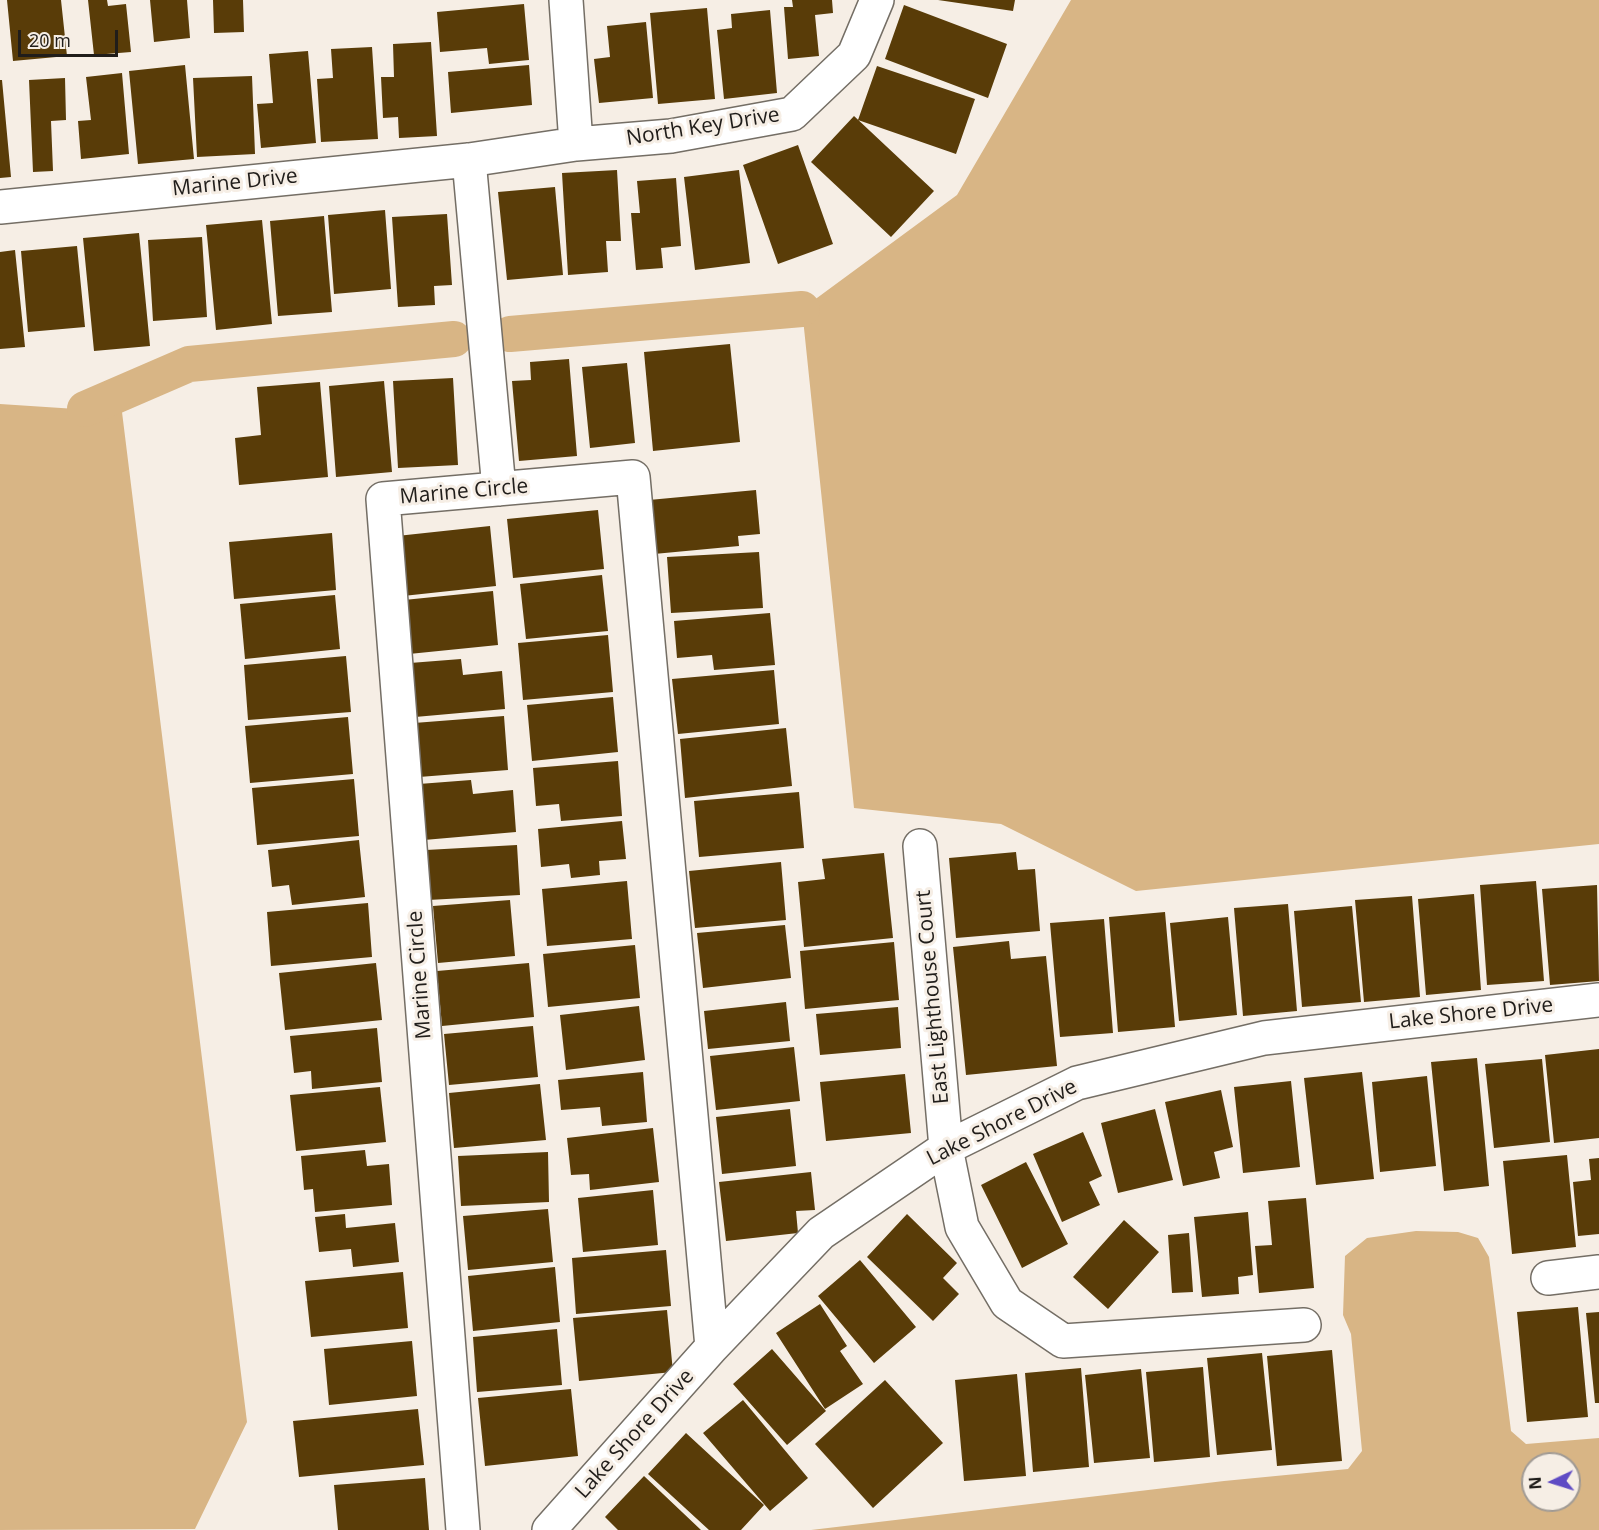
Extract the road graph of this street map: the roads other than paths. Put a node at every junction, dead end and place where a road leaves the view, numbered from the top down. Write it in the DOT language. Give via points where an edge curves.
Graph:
graph roads {
  1 [pos="566,0"];
  2 [pos="877,0"];
  3 [pos="576,144"];
  4 [pos="469,160"];
  5 [pos="0,207"];
  6 [pos="499,489"];
  7 [pos="920,846"];
  8 [pos="1599,1000"];
  9 [pos="946,1148"];
  10 [pos="1599,1272"];
  11 [pos="1548,1278"];
  12 [pos="1304,1325"];
  13 [pos="712,1347"];
  14 [pos="463,1530"];
  15 [pos="549,1530"];
  1 -- 3 [label="street"];
  2 -- 3 [label="street, North Key Drive" via="854,55 792,114 671,136"];
  3 -- 4 [label="street, Marine Drive"];
  4 -- 5 [label="street, Marine Drive"];
  4 -- 6 [label="street"];
  6 -- 13 [label="street, Marine Circle" via="633,477"];
  6 -- 14 [label="street, Marine Circle" via="384,499"];
  7 -- 9 [label="street, East Lighthouse Court"];
  8 -- 9 [label="street, Lake Shore Drive" via="1264,1038 1077,1083"];
  9 -- 12 [label="street, East Lighthouse Court" via="962,1227 1007,1303 1063,1341"];
  9 -- 13 [label="street, Lake Shore Drive" via="821,1233"];
  10 -- 11 [label="street"];
  13 -- 15 [label="street, Lake Shore Drive"];
}
